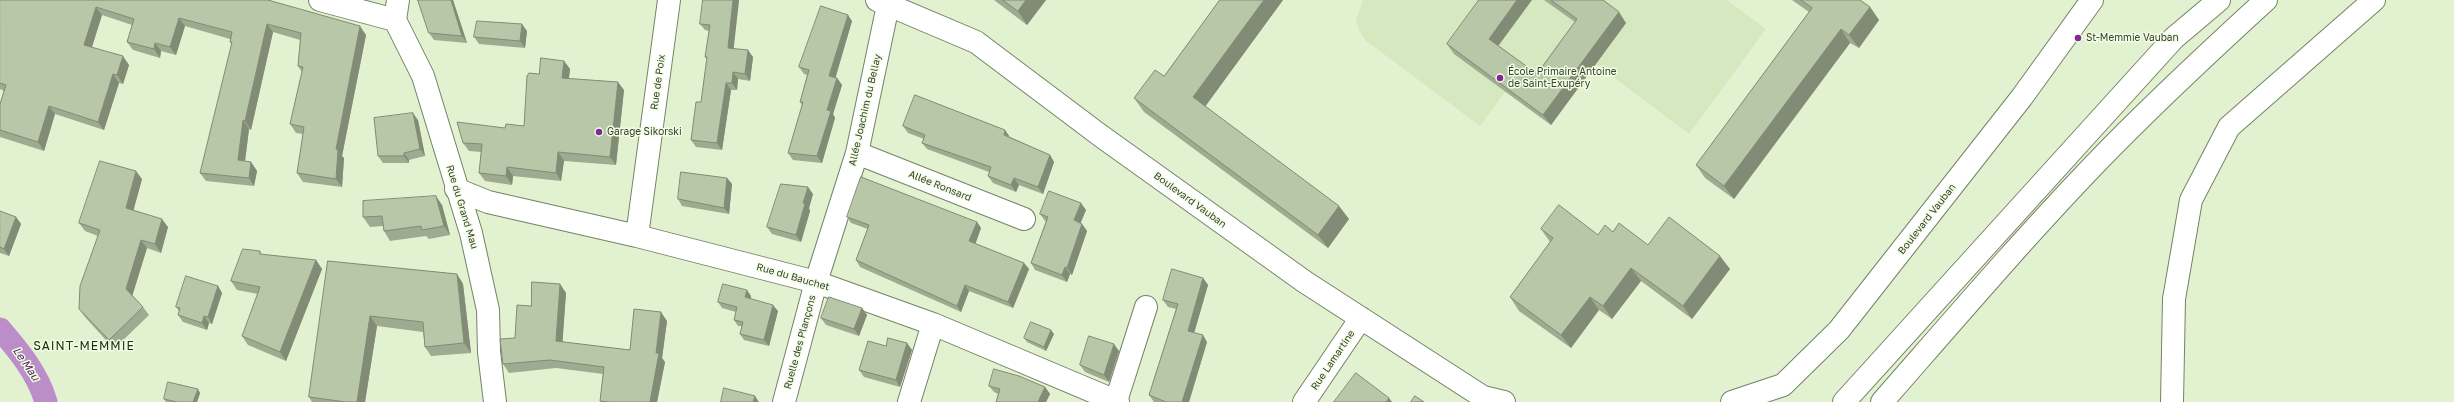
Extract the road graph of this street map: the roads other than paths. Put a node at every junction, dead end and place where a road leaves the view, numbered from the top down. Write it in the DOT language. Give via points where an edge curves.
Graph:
graph roads {
  1 [pos="320,0"];
  2 [pos="669,0"];
  3 [pos="2092,0"];
  4 [pos="2219,0"];
  5 [pos="2266,0"];
  6 [pos="2374,0"];
  7 [pos="882,2"];
  8 [pos="397,10"];
  9 [pos="857,153"];
  10 [pos="456,188"];
  11 [pos="1024,219"];
  12 [pos="637,236"];
  13 [pos="816,282"];
  14 [pos="1146,307"];
  15 [pos="1361,318"];
  16 [pos="933,324"];
  17 [pos="495,402"];
  18 [pos="784,402"];
  19 [pos="909,402"];
  20 [pos="1117,402"];
  21 [pos="1304,402"];
  22 [pos="1504,402"];
  23 [pos="1732,402"];
  24 [pos="1844,402"];
  25 [pos="1882,402"];
  26 [pos="2172,402"];
  1 -- 8 [label="street"];
  2 -- 12 [label="street, Rue de Poix"];
  3 -- 23 [label="street, Boulevard Vauban" via="2022,97 1839,330 1783,385"];
  4 -- 24 [label="street" via="2174,38"];
  5 -- 25 [label="street" via="2174,85 2096,164 1997,271"];
  6 -- 26 [label="street" via="2229,127 2192,200 2174,299"];
  7 -- 9 [label="street, Allée Joachim du Bellay"];
  7 -- 15 [label="street, Boulevard Vauban" via="976,42 1107,141 1305,282"];
  8 -- 10 [label="street, Rue du Grand Mau" via="423,76"];
  9 -- 11 [label="street, Allée Ronsard"];
  9 -- 13 [label="street, Allée Joachim du Bellay"];
  10 -- 12 [label="street, Rue du Bauchet" via="488,202"];
  10 -- 17 [label="street, Rue du Grand Mau" via="471,233 488,310 489,352"];
  12 -- 13 [label="street, Rue du Bauchet"];
  13 -- 16 [label="street, Rue du Bauchet"];
  13 -- 18 [label="street, Ruelle des Plançons"];
  14 -- 20 [label="street"];
  15 -- 21 [label="street, Rue Lamartine"];
  15 -- 22 [label="street, Boulevard Vauban" via="1483,397"];
  16 -- 19 [label="street"];
  16 -- 20 [label="street, Rue du Bauchet"];
}
